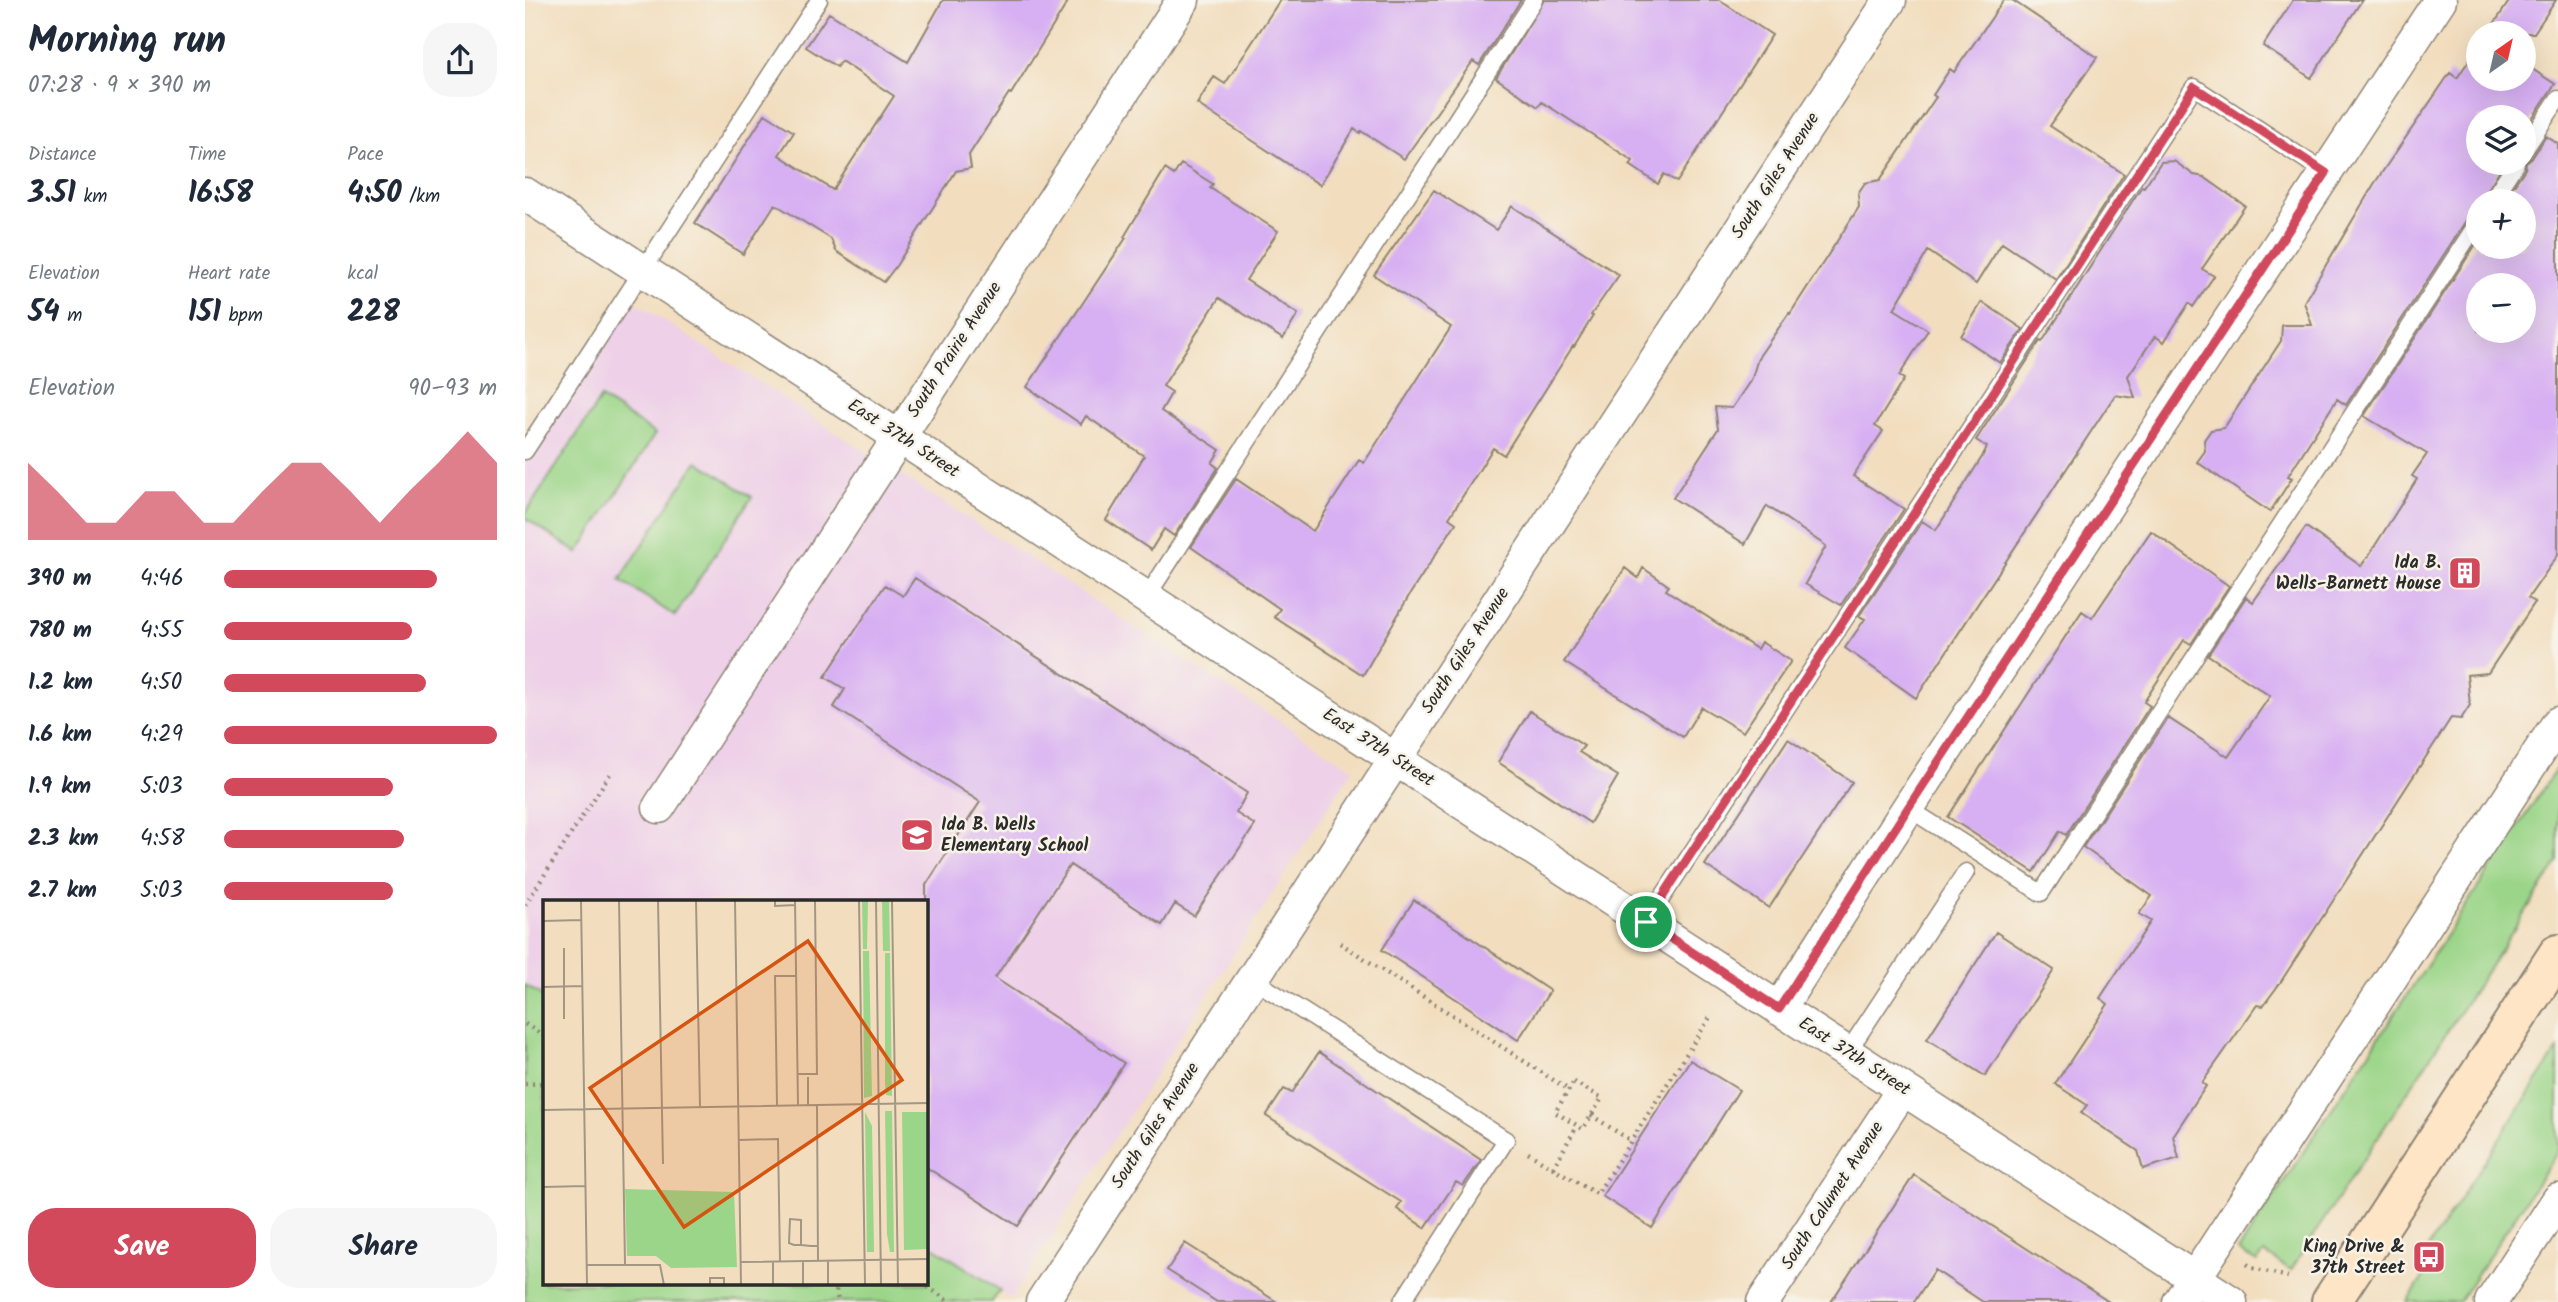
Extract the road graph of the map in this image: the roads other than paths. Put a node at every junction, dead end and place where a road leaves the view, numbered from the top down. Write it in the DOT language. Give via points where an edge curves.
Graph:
graph roads {
  1 [pos="818,0"];
  2 [pos="1183,0"];
  3 [pos="1534,0"];
  4 [pos="1890,0"];
  5 [pos="2440,0"];
  6 [pos="2558,99"];
  7 [pos="2536,132"];
  8 [pos="2326,173"];
  9 [pos="525,194"];
  10 [pos="2466,240"];
  11 [pos="643,271"];
  12 [pos="899,437"];
  13 [pos="525,451"];
  14 [pos="1146,598"];
  15 [pos="2558,723"];
  16 [pos="1395,759"];
  17 [pos="659,807"];
  18 [pos="1908,808"];
  19 [pos="1966,872"];
  20 [pos="1646,922"];
  21 [pos="2558,954"];
  22 [pos="1252,979"];
  23 [pos="1779,1009"];
  24 [pos="1847,1053"];
  25 [pos="1903,1089"];
  26 [pos="2558,1200"];
  27 [pos="2186,1290"];
  28 [pos="1042,1302"];
  29 [pos="1402,1302"];
  30 [pos="1762,1302"];
  31 [pos="2231,1302"];
  32 [pos="2331,1302"];
  33 [pos="2491,1302"];
  1 -- 11 [label="lane"];
  2 -- 12 [label="street, South Prairie Avenue"];
  3 -- 14 [label="lane"];
  4 -- 16 [label="street, South Giles Avenue"];
  5 -- 8 [label="street"];
  6 -- 7 [label="lane"];
  8 -- 18 [label="street"];
  8 -- 20 [label="lane" via="2194,87"];
  9 -- 11 [label="street, East 37th Street"];
  10 -- 18 [label="lane" via="2041,893"];
  11 -- 12 [label="street, East 37th Street"];
  11 -- 13 [label="lane"];
  12 -- 14 [label="street, East 37th Street"];
  12 -- 17 [label="street, South Prairie Avenue"];
  14 -- 16 [label="street, East 37th Street"];
  15 -- 27 [label="street"];
  16 -- 20 [label="street, East 37th Street"];
  16 -- 22 [label="street, South Giles Avenue"];
  18 -- 23 [label="street"];
  19 -- 24 [label="lane"];
  20 -- 23 [label="street, East 37th Street"];
  21 -- 32 [label="street"];
  22 -- 28 [label="street, South Giles Avenue"];
  22 -- 29 [label="lane" via="1506,1140"];
  23 -- 24 [label="street, East 37th Street"];
  24 -- 25 [label="street, East 37th Street"];
  25 -- 27 [label="street, East 37th Street"];
  25 -- 30 [label="street, South Calumet Avenue"];
  26 -- 33 [label="street"];
  27 -- 31 [label="street, East 37th Street"];
}
